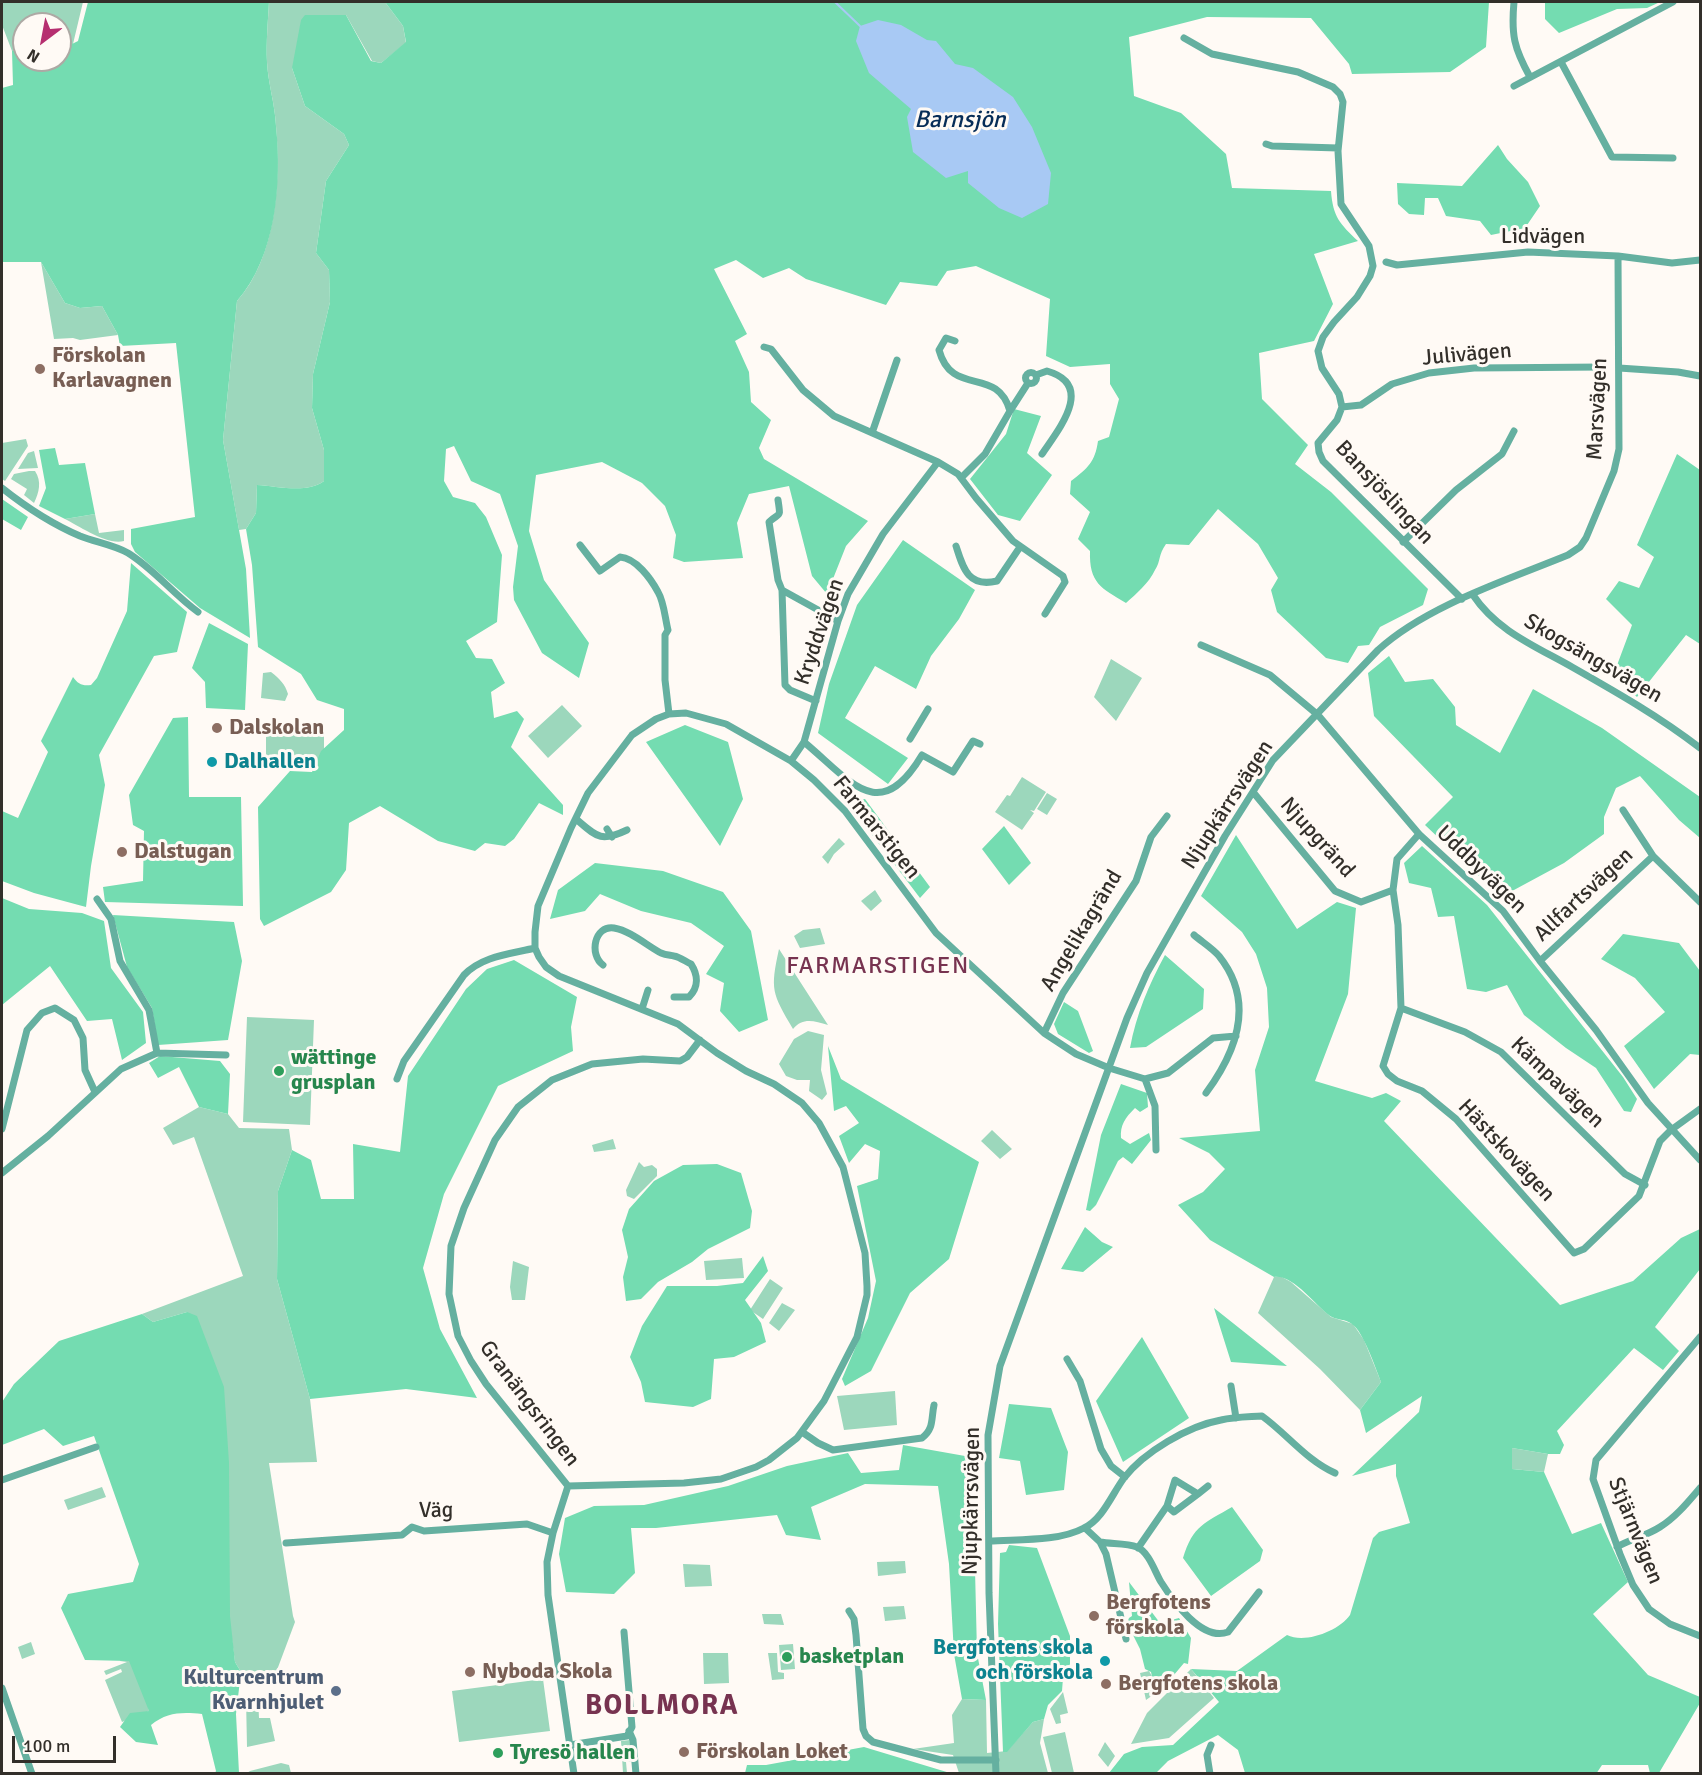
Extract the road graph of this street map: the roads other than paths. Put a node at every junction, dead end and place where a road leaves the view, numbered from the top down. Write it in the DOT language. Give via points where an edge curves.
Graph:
graph roads {
  1 [pos="1514,2"];
  2 [pos="1673,2"];
  3 [pos="1184,38"];
  4 [pos="1561,62"];
  5 [pos="1530,77"];
  6 [pos="1514,86"];
  7 [pos="1266,144"];
  8 [pos="1338,148"];
  9 [pos="1673,158"];
  10 [pos="1618,256"];
  11 [pos="1701,260"];
  12 [pos="1386,262"];
  13 [pos="955,341"];
  14 [pos="764,346"];
  15 [pos="897,360"];
  16 [pos="1603,366"];
  17 [pos="1619,368"];
  18 [pos="1701,376"];
  19 [pos="1342,407"];
  20 [pos="1010,411"];
  21 [pos="1514,431"];
  22 [pos="872,433"];
  23 [pos="1042,454"];
  24 [pos="938,462"];
  25 [pos="961,478"];
  26 [pos="2,488"];
  27 [pos="778,500"];
  28 [pos="1403,542"];
  29 [pos="580,545"];
  30 [pos="956,546"];
  31 [pos="1020,547"];
  32 [pos="782,590"];
  33 [pos="1473,595"];
  34 [pos="1462,599"];
  35 [pos="198,612"];
  36 [pos="1045,614"];
  37 [pos="838,621"];
  38 [pos="1201,645"];
  39 [pos="816,700"];
  40 [pos="928,709"];
  41 [pos="669,714"];
  42 [pos="1318,715"];
  43 [pos="910,739"];
  44 [pos="804,742"];
  45 [pos="980,744"];
  46 [pos="1701,748"];
  47 [pos="790,761"];
  48 [pos="1253,792"];
  49 [pos="1623,810"];
  50 [pos="1167,816"];
  51 [pos="576,819"];
  52 [pos="607,829"];
  53 [pos="627,830"];
  54 [pos="1419,834"];
  55 [pos="612,837"];
  56 [pos="1653,856"];
  57 [pos="1393,890"];
  58 [pos="97,899"];
  59 [pos="1701,902"];
  60 [pos="1194,935"];
  61 [pos="535,948"];
  62 [pos="1540,961"];
  63 [pos="603,965"];
  64 [pos="648,990"];
  65 [pos="674,997"];
  66 [pos="1401,1008"];
  67 [pos="642,1009"];
  68 [pos="1044,1033"];
  69 [pos="1236,1036"];
  70 [pos="700,1040"];
  71 [pos="157,1053"];
  72 [pos="226,1054"];
  73 [pos="1109,1068"];
  74 [pos="397,1079"];
  75 [pos="1145,1079"];
  76 [pos="95,1092"];
  77 [pos="1206,1093"];
  78 [pos="1701,1109"];
  79 [pos="2,1129"];
  80 [pos="1671,1130"];
  81 [pos="1156,1150"];
  82 [pos="1701,1160"];
  83 [pos="2,1173"];
  84 [pos="1645,1185"];
  85 [pos="1701,1337"];
  86 [pos="1067,1359"];
  87 [pos="1231,1386"];
  88 [pos="934,1405"];
  89 [pos="1236,1418"];
  90 [pos="802,1432"];
  91 [pos="96,1446"];
  92 [pos="1335,1473"];
  93 [pos="1125,1477"];
  94 [pos="2,1480"];
  95 [pos="568,1486"];
  96 [pos="1208,1486"];
  97 [pos="1701,1488"];
  98 [pos="1198,1494"];
  99 [pos="1167,1506"];
  100 [pos="1085,1528"];
  101 [pos="553,1533"];
  102 [pos="989,1541"];
  103 [pos="1100,1542"];
  104 [pos="286,1543"];
  105 [pos="1617,1547"];
  106 [pos="1138,1548"];
  107 [pos="1259,1592"];
  108 [pos="849,1611"];
  109 [pos="624,1632"];
  110 [pos="1701,1636"];
  111 [pos="1126,1639"];
  112 [pos="2,1688"];
  113 [pos="629,1731"];
  114 [pos="570,1745"];
  115 [pos="1211,1745"];
  116 [pos="996,1760"];
  117 [pos="32,1773"];
  118 [pos="574,1773"];
  119 [pos="636,1773"];
  120 [pos="996,1773"];
  121 [pos="1210,1773"];
  1 -- 5 [label="street" via="1512,26 1517,53"];
  2 -- 4 [label="street"];
  3 -- 8 [label="street, Bansjöslingan" via="1212,54 1298,72 1333,87 1343,103"];
  4 -- 5 [label="street"];
  4 -- 9 [label="street" via="1612,157"];
  5 -- 6 [label="street"];
  7 -- 8 [label="street"];
  8 -- 19 [label="street, Bansjöslingan" via="1341,204 1369,246 1373,266 1357,297 1323,337 1318,351 1322,368 1339,394"];
  10 -- 11 [label="street, Lidvägen" via="1672,263"];
  10 -- 12 [label="street, Lidvägen" via="1528,252 1397,265"];
  10 -- 17 [label="street, Marsvägen"];
  13 -- 20 [label="street" via="946,338 939,350 946,367 962,379 985,383 1004,394"];
  14 -- 22 [label="street" via="771,349 803,390 834,416"];
  15 -- 22 [label="street"];
  16 -- 19 [label="street, Julivägen" via="1474,368 1429,373 1392,384 1360,405"];
  17 -- 18 [label="street"];
  17 -- 33 [label="street, Marsvägen" via="1619,449 1586,538 1568,555"];
  19 -- 28 [label="street, Bansjöslingan" via="1337,420 1318,443 1318,452"];
  20 -- 23 [label="street" via="1028,383 1035,382 1036,375 1047,371 1063,378 1071,400 1069,412"];
  20 -- 25 [label="street" via="985,454"];
  21 -- 28 [label="street" via="1502,454 1456,490"];
  22 -- 24 [label="street"];
  24 -- 25 [label="street"];
  24 -- 37 [label="street, Kryddvägen" via="883,534"];
  25 -- 31 [label="street"];
  26 -- 35 [label="street" via="42,517 125,551"];
  27 -- 32 [label="street" via="778,518 769,522"];
  28 -- 34 [label="street, Bansjöslingan"];
  29 -- 41 [label="street" via="603,572 620,557 628,558 659,593 668,630 665,681"];
  30 -- 31 [label="street" via="964,570 984,582 997,581"];
  31 -- 36 [label="street" via="1063,576 1065,582"];
  32 -- 37 [label="street"];
  32 -- 39 [label="street" via="785,685"];
  33 -- 34 [label="street, Njupkärrsvägen"];
  33 -- 46 [label="street, Skogsängsvägen" via="1494,622 1629,700"];
  34 -- 42 [label="street, Njupkärrsvägen" via="1397,633"];
  37 -- 39 [label="street, Kryddvägen"];
  38 -- 42 [label="street, Uddbyvägen" via="1270,675"];
  39 -- 44 [label="street, Kryddvägen"];
  40 -- 43 [label="street"];
  41 -- 47 [label="street, Farmarstigen" via="686,713 726,724"];
  41 -- 51 [label="street" via="643,727 625,743 588,794"];
  42 -- 48 [label="street, Njupkärrsvägen" via="1273,760"];
  42 -- 54 [label="street, Uddbyvägen"];
  44 -- 45 [label="street" via="859,789 875,794 888,791 911,773 922,754 952,772 973,741"];
  44 -- 47 [label="street, Kryddvägen"];
  47 -- 68 [label="street, Farmarstigen" via="845,811 936,933"];
  48 -- 57 [label="street, Njupgränd" via="1335,891 1361,902"];
  48 -- 73 [label="street, Njupkärrsvägen" via="1147,972"];
  49 -- 56 [label="street, Allfartsvägen"];
  50 -- 68 [label="street, Angelikagränd" via="1151,837 1136,880 1064,993"];
  51 -- 55 [label="street" via="596,836"];
  51 -- 61 [label="street" via="538,906"];
  52 -- 55 [label="street"];
  53 -- 55 [label="street"];
  54 -- 57 [label="street, Hästskovägen" via="1397,859"];
  54 -- 62 [label="street, Uddbyvägen" via="1503,911"];
  56 -- 59 [label="street, Allfartsvägen"];
  56 -- 62 [label="street, Allfartsvägen"];
  57 -- 66 [label="street, Hästskovägen"];
  58 -- 71 [label="street" via="111,919 120,961 149,1010"];
  60 -- 69 [label="street" via="1217,954 1234,984 1240,1009"];
  61 -- 67 [label="street" via="546,967 559,976"];
  61 -- 74 [label="street" via="489,959 471,968 404,1061"];
  62 -- 80 [label="street, Uddbyvägen"];
  63 -- 65 [label="street" via="595,954 598,935 613,928 626,932 691,964 696,988 689,997"];
  64 -- 67 [label="street"];
  66 -- 84 [label="street, Kämpavägen" via="1465,1032 1501,1052 1620,1168"];
  66 -- 84 [label="street, Hästskovägen" via="1383,1066 1397,1080 1422,1091 1456,1119 1574,1253 1584,1249 1639,1196"];
  67 -- 70 [label="street" via="678,1024"];
  68 -- 73 [label="street, Farmarstigen" via="1076,1054"];
  69 -- 75 [label="street" via="1213,1038 1168,1073"];
  69 -- 77 [label="street"];
  70 -- 90 [label="street, Granängsringen" via="802,1103 819,1123 843,1167 858,1224 865,1254 867,1295 857,1337 824,1401"];
  70 -- 95 [label="street, Granängsringen" via="680,1061 643,1059 592,1064 552,1080 518,1107 495,1140 451,1246 449,1294 458,1336 486,1384"];
  71 -- 72 [label="street"];
  71 -- 76 [label="street" via="121,1069"];
  73 -- 75 [label="street"];
  73 -- 102 [label="street, Njupkärrsvägen" via="1000,1366 988,1435"];
  75 -- 81 [label="street" via="1155,1106"];
  76 -- 79 [label="street" via="85,1070 83,1038 74,1020 55,1008 42,1013 27,1030"];
  76 -- 83 [label="street"];
  78 -- 80 [label="street"];
  80 -- 82 [label="street, Uddbyvägen"];
  80 -- 84 [label="street, Hästskovägen" via="1660,1141"];
  85 -- 105 [label="street, Stjärnvägen" via="1596,1460 1593,1479"];
  86 -- 93 [label="street" via="1080,1381 1101,1449 1111,1466"];
  87 -- 89 [label="street"];
  88 -- 90 [label="street" via="932,1425 922,1438 833,1450"];
  89 -- 92 [label="street" via="1262,1416 1306,1455"];
  89 -- 93 [label="street" via="1202,1425 1157,1448"];
  90 -- 95 [label="street, Granängsringen" via="769,1461 721,1479 684,1484"];
  91 -- 94 [label="street"];
  93 -- 100 [label="street" via="1100,1514"];
  95 -- 101 [label="street"];
  96 -- 98 [label="street"];
  97 -- 105 [label="street" via="1675,1517"];
  98 -- 99 [label="street" via="1174,1512"];
  98 -- 99 [label="street" via="1174,1480"];
  99 -- 106 [label="street"];
  100 -- 102 [label="street" via="1067,1534"];
  100 -- 103 [label="street"];
  101 -- 104 [label="street, Väg" via="527,1524 424,1531 412,1527 402,1535"];
  101 -- 114 [label="street" via="547,1562 548,1595"];
  102 -- 116 [label="street, Njupkärrsvägen"];
  103 -- 106 [label="street"];
  103 -- 111 [label="street"];
  105 -- 110 [label="street, Stjärnvägen" via="1633,1585 1649,1609 1670,1624"];
  106 -- 107 [label="street" via="1173,1598 1196,1624 1211,1634 1228,1632"];
  108 -- 116 [label="street" via="854,1619 866,1736 873,1742 941,1760"];
  109 -- 113 [label="street" via="632,1727"];
  112 -- 117 [label="street"];
  113 -- 114 [label="street" via="627,1736"];
  113 -- 119 [label="street"];
  114 -- 118 [label="street"];
  115 -- 121 [label="street" via="1207,1755"];
  116 -- 120 [label="street, Njupkärrsvägen"];
}
